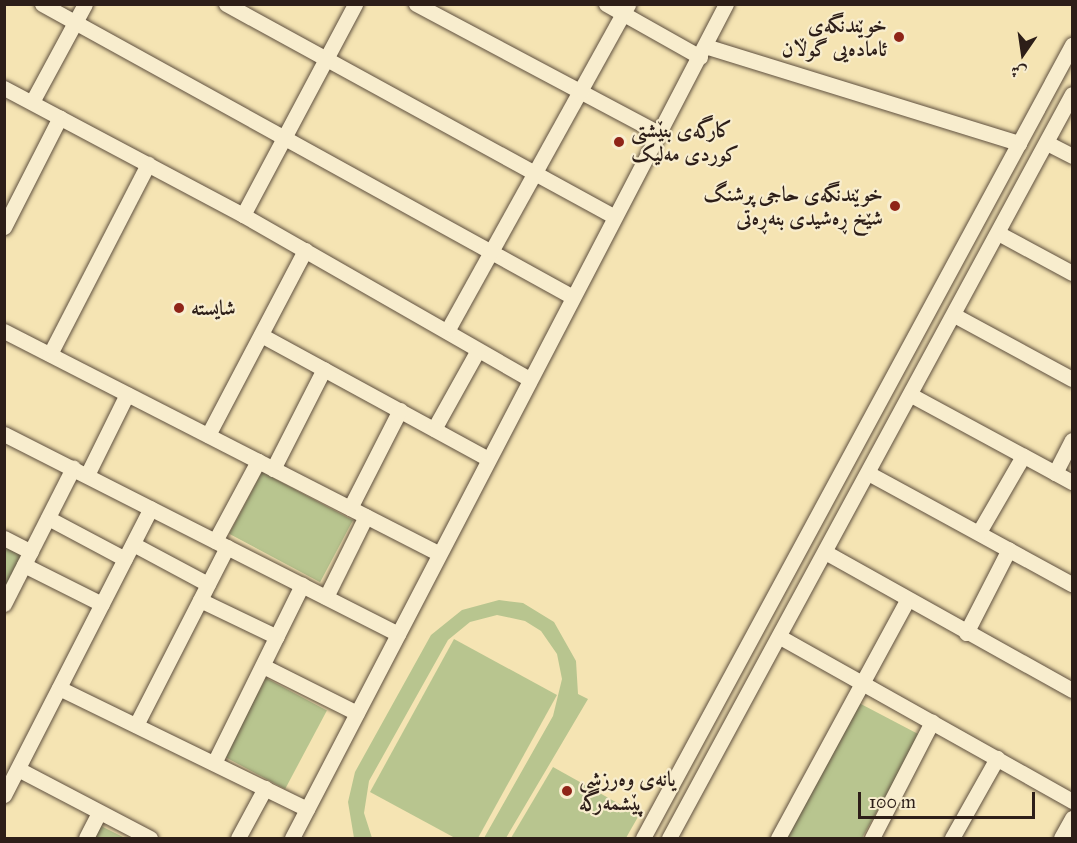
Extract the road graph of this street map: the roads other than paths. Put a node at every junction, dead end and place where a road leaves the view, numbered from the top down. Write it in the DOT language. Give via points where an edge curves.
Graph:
graph roads {
  1 [pos="42,4"];
  2 [pos="85,4"];
  3 [pos="226,4"];
  4 [pos="355,4"];
  5 [pos="416,4"];
  6 [pos="606,4"];
  7 [pos="726,4"];
  8 [pos="432,8"];
  9 [pos="625,9"];
  10 [pos="75,23"];
  11 [pos="1072,45"];
  12 [pos="702,51"];
  13 [pos="326,59"];
  14 [pos="4,88"];
  15 [pos="580,91"];
  16 [pos="1072,94"];
  17 [pos="32,102"];
  18 [pos="60,117"];
  19 [pos="659,133"];
  20 [pos="284,138"];
  21 [pos="1019,143"];
  22 [pos="1047,143"];
  23 [pos="1072,156"];
  24 [pos="148,164"];
  25 [pos="535,173"];
  26 [pos="243,215"];
  27 [pos="614,216"];
  28 [pos="4,227"];
  29 [pos="998,233"];
  30 [pos="304,250"];
  31 [pos="492,252"];
  32 [pos="955,258"];
  33 [pos="976,270"];
  34 [pos="1072,273"];
  35 [pos="572,296"];
  36 [pos="954,315"];
  37 [pos="4,331"];
  38 [pos="447,331"];
  39 [pos="261,335"];
  40 [pos="478,350"];
  41 [pos="50,354"];
  42 [pos="324,369"];
  43 [pos="529,379"];
  44 [pos="1072,379"];
  45 [pos="127,394"];
  46 [pos="911,395"];
  47 [pos="400,410"];
  48 [pos="434,429"];
  49 [pos="4,434"];
  50 [pos="208,435"];
  51 [pos="1072,440"];
  52 [pos="1023,456"];
  53 [pos="489,459"];
  54 [pos="258,461"];
  55 [pos="273,468"];
  56 [pos="80,472"];
  57 [pos="1054,472"];
  58 [pos="868,473"];
  59 [pos="1072,482"];
  60 [pos="826,499"];
  61 [pos="151,508"];
  62 [pos="350,508"];
  63 [pos="848,510"];
  64 [pos="366,516"];
  65 [pos="48,518"];
  66 [pos="979,532"];
  67 [pos="4,538"];
  68 [pos="133,544"];
  69 [pos="221,544"];
  70 [pos="1009,549"];
  71 [pos="825,552"];
  72 [pos="438,553"];
  73 [pos="28,558"];
  74 [pos="125,559"];
  75 [pos="208,584"];
  76 [pos="1072,584"];
  77 [pos="302,585"];
  78 [pos="326,597"];
  79 [pos="200,600"];
  80 [pos="907,600"];
  81 [pos="4,604"];
  82 [pos="102,604"];
  83 [pos="966,633"];
  84 [pos="398,634"];
  85 [pos="277,637"];
  86 [pos="780,637"];
  87 [pos="262,666"];
  88 [pos="860,681"];
  89 [pos="59,688"];
  90 [pos="1072,690"];
  91 [pos="357,713"];
  92 [pos="932,722"];
  93 [pos="136,725"];
  94 [pos="997,758"];
  95 [pos="214,764"];
  96 [pos="18,769"];
  97 [pos="265,788"];
  98 [pos="667,794"];
  99 [pos="4,795"];
  100 [pos="1072,801"];
  101 [pos="687,805"];
  102 [pos="308,809"];
  103 [pos="99,813"];
  104 [pos="1072,818"];
  105 [pos="297,837"];
  106 [pos="86,838"];
  107 [pos="150,838"];
  108 [pos="238,838"];
  109 [pos="643,838"];
  110 [pos="669,838"];
  111 [pos="778,838"];
  112 [pos="872,838"];
  113 [pos="952,838"];
  114 [pos="1061,838"];
  1 -- 10 [label="street"];
  2 -- 10 [label="street"];
  3 -- 13 [label="street"];
  4 -- 13 [label="street"];
  5 -- 8 [label="street"];
  6 -- 9 [label="street"];
  7 -- 12 [label="street"];
  8 -- 15 [label="street"];
  9 -- 12 [label="street"];
  9 -- 15 [label="street"];
  10 -- 17 [label="street"];
  10 -- 20 [label="street"];
  11 -- 21 [label="street"];
  12 -- 19 [label="street"];
  12 -- 21 [label="street"];
  13 -- 20 [label="street"];
  13 -- 25 [label="street"];
  14 -- 17 [label="street"];
  15 -- 19 [label="street"];
  15 -- 25 [label="street"];
  16 -- 22 [label="street"];
  17 -- 18 [label="street"];
  18 -- 24 [label="street"];
  18 -- 28 [label="street"];
  19 -- 27 [label="street"];
  20 -- 26 [label="street"];
  20 -- 31 [label="street"];
  21 -- 32 [label="street"];
  22 -- 23 [label="street"];
  22 -- 29 [label="street"];
  24 -- 26 [label="street"];
  24 -- 41 [label="street"];
  25 -- 27 [label="street"];
  25 -- 31 [label="street"];
  26 -- 30 [label="street"];
  27 -- 35 [label="street"];
  29 -- 33 [label="street"];
  29 -- 34 [label="street"];
  30 -- 38 [label="street"];
  30 -- 39 [label="street"];
  31 -- 35 [label="street"];
  31 -- 38 [label="street"];
  32 -- 33 [label="street"];
  32 -- 60 [label="street"];
  33 -- 36 [label="street"];
  35 -- 43 [label="street"];
  36 -- 44 [label="street"];
  36 -- 46 [label="street"];
  37 -- 41 [label="street"];
  38 -- 40 [label="street"];
  39 -- 42 [label="street"];
  39 -- 50 [label="street"];
  40 -- 43 [label="street"];
  40 -- 48 [label="street"];
  41 -- 45 [label="street"];
  42 -- 47 [label="street"];
  42 -- 55 [label="street"];
  43 -- 53 [label="street"];
  45 -- 50 [label="street"];
  45 -- 56 [label="street"];
  46 -- 52 [label="street"];
  46 -- 58 [label="street"];
  47 -- 48 [label="street"];
  47 -- 62 [label="street"];
  48 -- 53 [label="street"];
  49 -- 56 [label="street"];
  50 -- 54 [label="street"];
  51 -- 57 [label="street"];
  52 -- 57 [label="street"];
  52 -- 66 [label="street"];
  53 -- 72 [label="street"];
  54 -- 55 [label="street"];
  54 -- 69 [label="street"];
  55 -- 62 [label="street"];
  56 -- 61 [label="street"];
  56 -- 65 [label="street"];
  57 -- 59 [label="street"];
  58 -- 63 [label="street"];
  58 -- 66 [label="street"];
  60 -- 63 [label="street"];
  60 -- 98 [label="street"];
  61 -- 68 [label="street"];
  61 -- 69 [label="street"];
  62 -- 64 [label="street"];
  63 -- 71 [label="street"];
  64 -- 72 [label="street"];
  64 -- 78 [label="street"];
  65 -- 73 [label="street"];
  65 -- 74 [label="street"];
  66 -- 70 [label="street"];
  67 -- 73 [label="street"];
  68 -- 74 [label="street"];
  68 -- 75 [label="street"];
  69 -- 75 [label="street"];
  69 -- 77 [label="street"];
  70 -- 76 [label="street"];
  70 -- 83 [label="street"];
  71 -- 80 [label="street"];
  71 -- 86 [label="street"];
  72 -- 84 [label="street"];
  73 -- 81 [label="street"];
  73 -- 82 [label="street"];
  74 -- 82 [label="street"];
  75 -- 79 [label="street"];
  77 -- 78 [label="street"];
  77 -- 85 [label="street"];
  78 -- 84 [label="street"];
  79 -- 85 [label="street"];
  79 -- 93 [label="street"];
  80 -- 83 [label="street"];
  80 -- 88 [label="street"];
  82 -- 89 [label="street"];
  83 -- 90 [label="street"];
  84 -- 91 [label="street"];
  85 -- 87 [label="street"];
  86 -- 88 [label="street"];
  86 -- 101 [label="street"];
  87 -- 91 [label="street"];
  87 -- 95 [label="street"];
  88 -- 92 [label="street"];
  88 -- 111 [label="street"];
  89 -- 93 [label="street"];
  89 -- 96 [label="street"];
  91 -- 102 [label="street"];
  92 -- 94 [label="street"];
  92 -- 112 [label="street"];
  93 -- 95 [label="street"];
  94 -- 100 [label="street"];
  94 -- 113 [label="street"];
  95 -- 97 [label="street"];
  96 -- 99 [label="street"];
  96 -- 103 [label="street"];
  97 -- 102 [label="street"];
  97 -- 108 [label="street"];
  98 -- 101 [label="street"];
  98 -- 109 [label="street"];
  101 -- 110 [label="street"];
  102 -- 105 [label="street"];
  103 -- 106 [label="street"];
  103 -- 107 [label="street"];
  104 -- 114 [label="street"];
}
